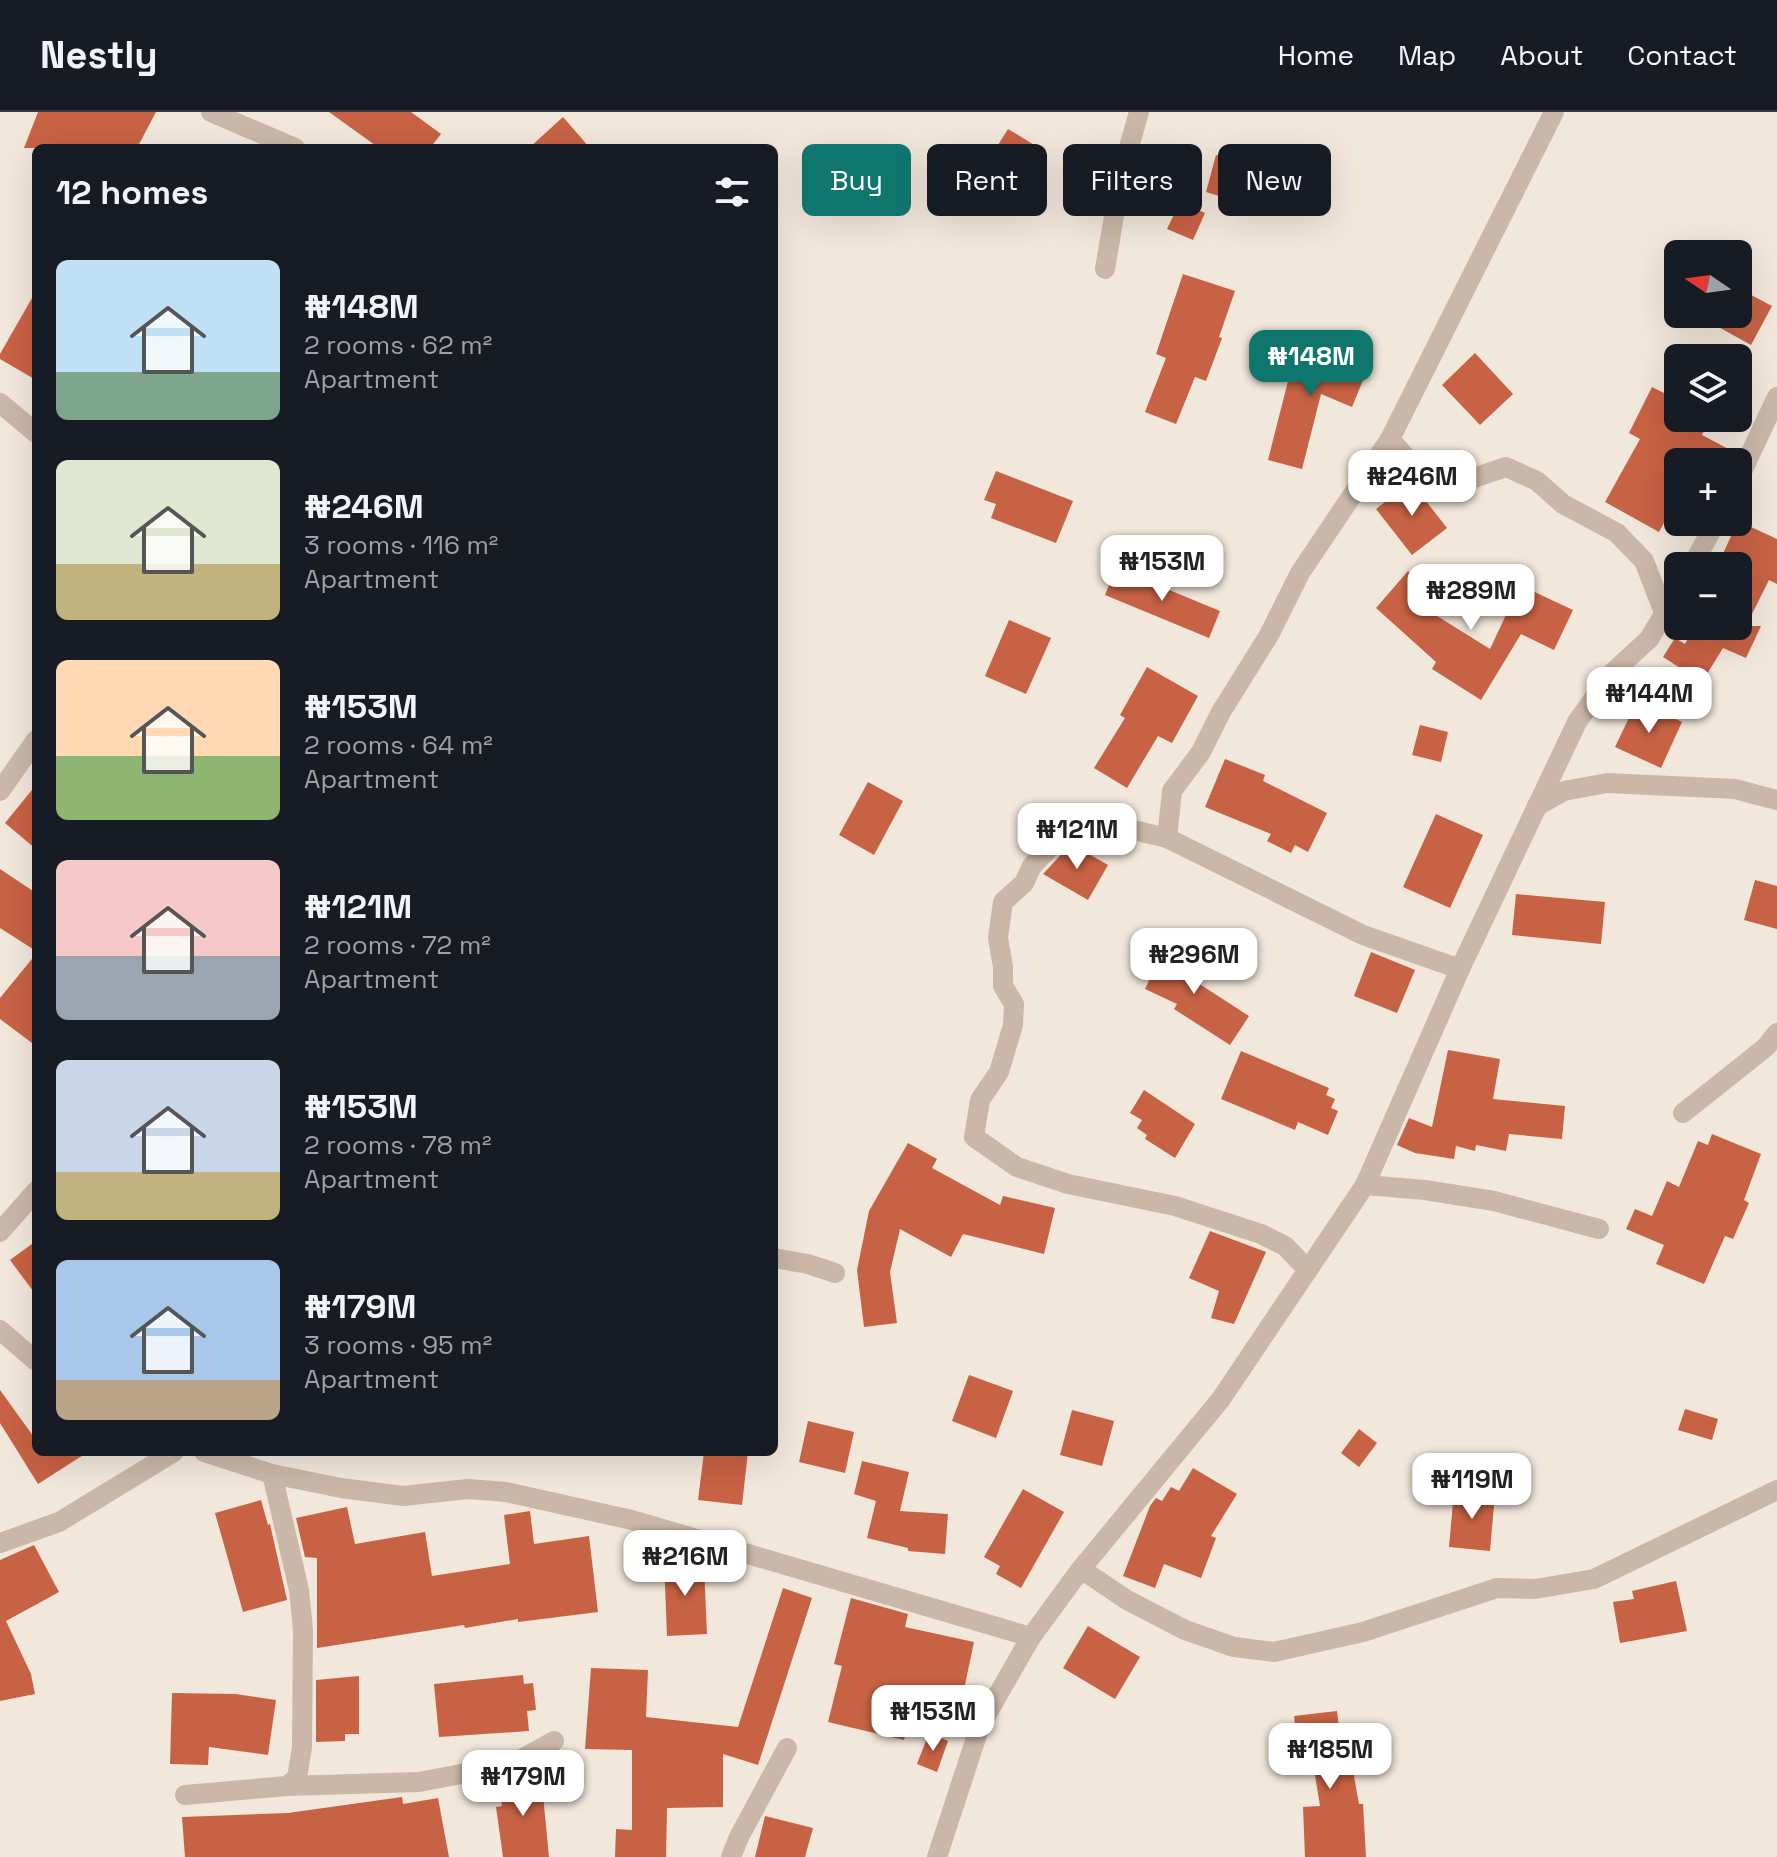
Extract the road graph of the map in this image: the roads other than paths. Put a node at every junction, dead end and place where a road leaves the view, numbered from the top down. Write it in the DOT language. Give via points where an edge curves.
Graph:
graph roads {
  1 [pos="211,112"];
  2 [pos="1139,112"];
  3 [pos="1554,112"];
  4 [pos="286,144"];
  5 [pos="1105,269"];
  6 [pos="1777,397"];
  7 [pos="0,403"];
  8 [pos="32,430"];
  9 [pos="1390,439"];
  10 [pos="1752,450"];
  11 [pos="1664,612"];
  12 [pos="1664,616"];
  13 [pos="32,746"];
  14 [pos="0,791"];
  15 [pos="1777,800"];
  16 [pos="1537,806"];
  17 [pos="1167,838"];
  18 [pos="1460,969"];
  19 [pos="1777,1033"];
  20 [pos="1683,1113"];
  21 [pos="1365,1185"];
  22 [pos="32,1196"];
  23 [pos="1599,1229"];
  24 [pos="0,1232"];
  25 [pos="778,1259"];
  26 [pos="1307,1269"];
  27 [pos="835,1273"];
  28 [pos="0,1330"];
  29 [pos="32,1358"];
  30 [pos="167,1456"];
  31 [pos="216,1456"];
  32 [pos="272,1474"];
  33 [pos="1777,1490"];
  34 [pos="0,1543"];
  35 [pos="1081,1569"];
  36 [pos="1031,1637"];
  37 [pos="554,1741"];
  38 [pos="787,1748"];
  39 [pos="287,1786"];
  40 [pos="185,1795"];
  41 [pos="731,1857"];
  42 [pos="937,1857"];
  1 -- 4 [label="street"];
  2 -- 5 [label="street" via="1121,175"];
  3 -- 9 [label="street"];
  6 -- 10 [label="street"];
  7 -- 8 [label="street"];
  9 -- 11 [label="street" via="1432,487 1506,467 1537,481 1563,504 1617,533 1644,561"];
  9 -- 17 [label="street" via="1300,573 1201,752 1172,791"];
  12 -- 16 [label="street" via="1649,639 1611,674 1577,722"];
  13 -- 14 [label="street"];
  15 -- 16 [label="street" via="1735,789 1607,783 1564,791"];
  16 -- 18 [label="street"];
  17 -- 18 [label="street" via="1363,935"];
  17 -- 26 [label="street" via="1079,817 1003,902 998,938 1003,986 1014,1004 1013,1025 999,1072 980,1100 974,1137 1017,1167 1068,1184 1175,1206 1261,1234 1285,1246"];
  18 -- 21 [label="street"];
  19 -- 20 [label="street"];
  21 -- 23 [label="street" via="1494,1201"];
  21 -- 26 [label="street"];
  22 -- 24 [label="street"];
  25 -- 27 [label="street"];
  26 -- 35 [label="street" via="1221,1399"];
  28 -- 29 [label="street"];
  30 -- 34 [label="street" via="59,1522"];
  31 -- 32 [label="street"];
  32 -- 36 [label="street" via="403,1496 468,1489 520,1495 632,1520"];
  32 -- 39 [label="street" via="303,1630 302,1747 297,1778"];
  33 -- 35 [label="street" via="1594,1579 1535,1589 1497,1588 1363,1632 1274,1652 1234,1647 1185,1630"];
  35 -- 36 [label="street"];
  36 -- 42 [label="street" via="980,1726"];
  37 -- 39 [label="street" via="513,1764 419,1782"];
  38 -- 41 [label="street"];
  39 -- 40 [label="street"];
}
